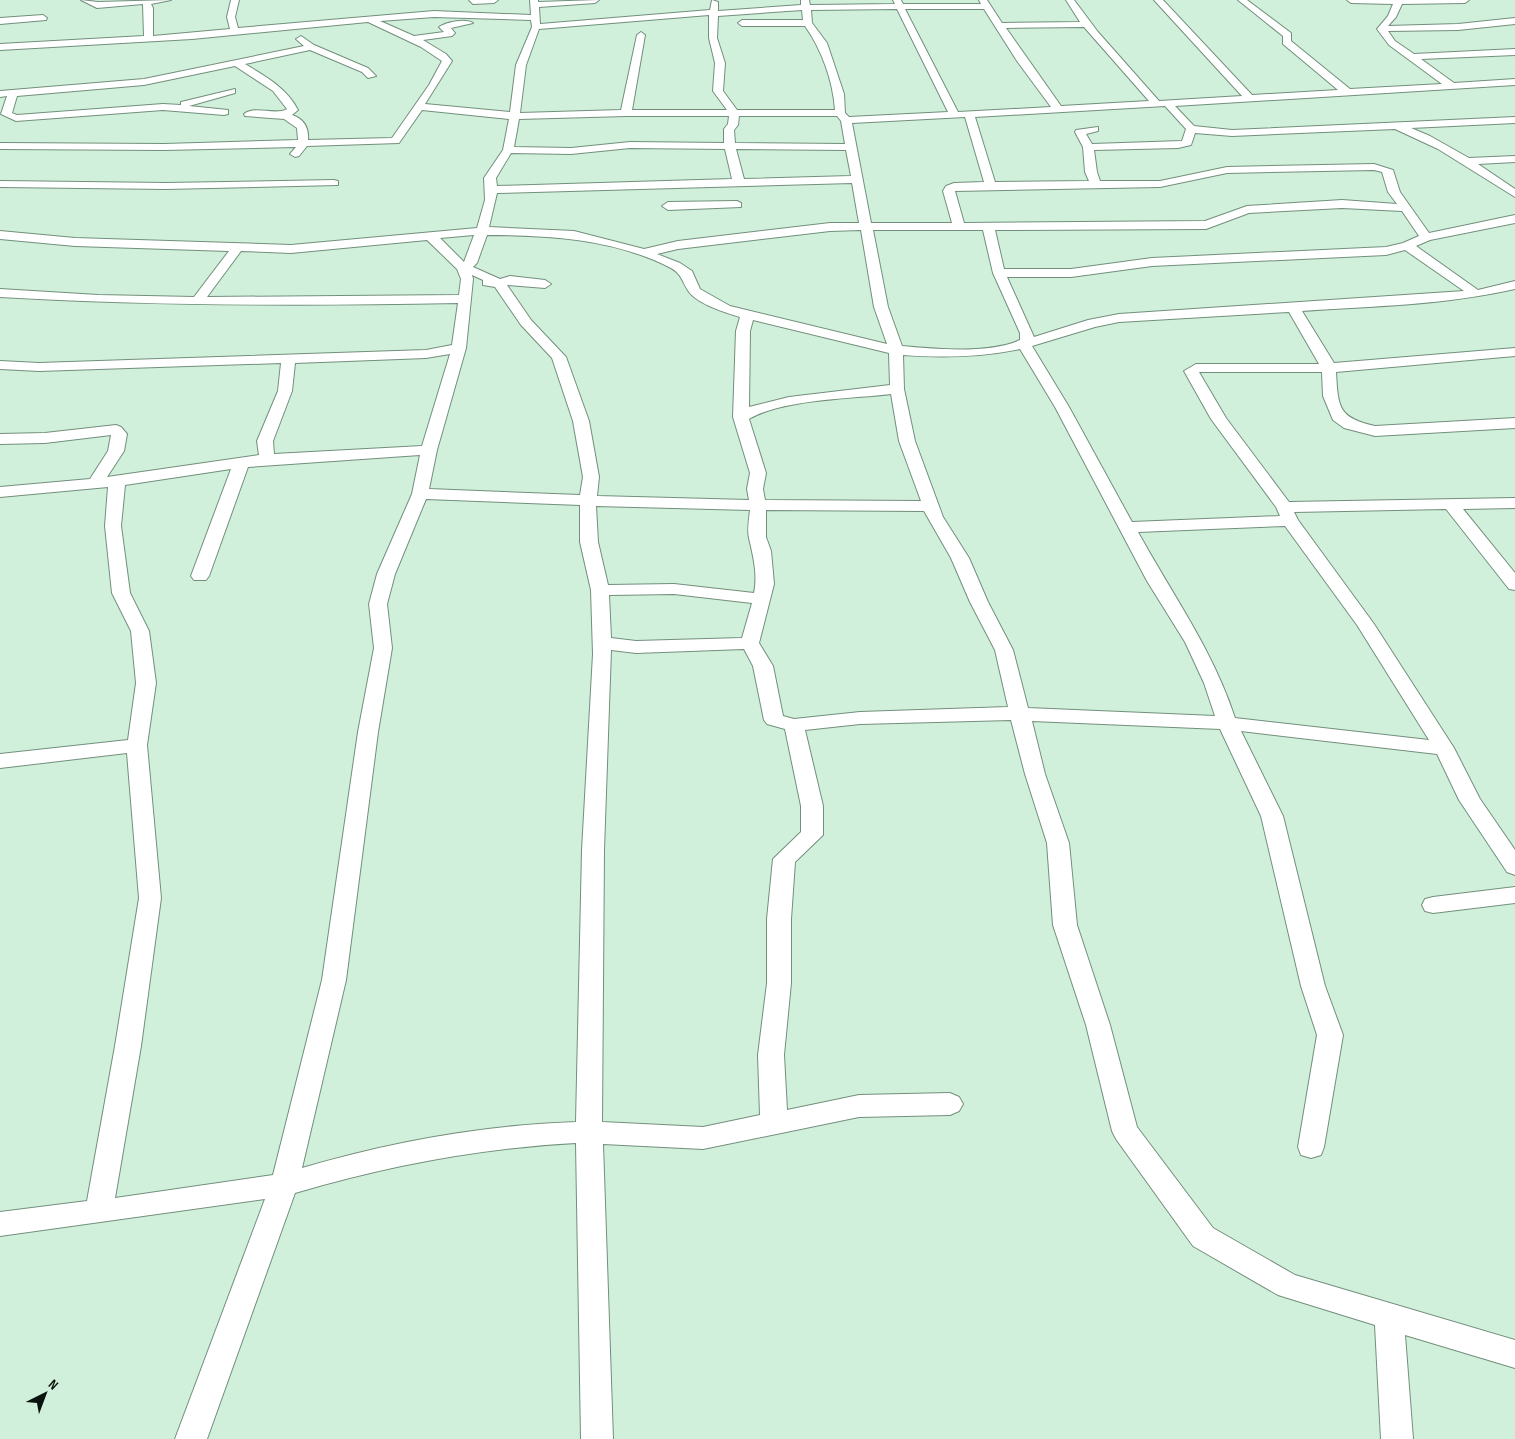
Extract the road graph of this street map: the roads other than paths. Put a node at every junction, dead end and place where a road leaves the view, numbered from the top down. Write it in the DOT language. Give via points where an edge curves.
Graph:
graph roads {
  1 [pos="86,0"];
  2 [pos="167,0"];
  3 [pos="235,0"];
  4 [pos="494,0"];
  5 [pos="595,0"];
  6 [pos="714,0"];
  7 [pos="1070,0"];
  8 [pos="1158,0"];
  9 [pos="1242,0"];
  10 [pos="1351,0"];
  11 [pos="1465,0"];
  12 [pos="1399,1"];
  13 [pos="146,2"];
  14 [pos="534,2"];
  15 [pos="898,3"];
  16 [pos="984,3"];
  17 [pos="806,4"];
  18 [pos="478,8"];
  19 [pos="713,16"];
  20 [pos="43,18"];
  21 [pos="371,20"];
  22 [pos="0,21"];
  23 [pos="1515,21"];
  24 [pos="535,23"];
  25 [pos="808,23"];
  26 [pos="1087,24"];
  27 [pos="999,26"];
  28 [pos="283,28"];
  29 [pos="1381,29"];
  30 [pos="237,32"];
  31 [pos="642,35"];
  32 [pos="148,38"];
  33 [pos="412,39"];
  34 [pos="73,44"];
  35 [pos="311,46"];
  36 [pos="0,47"];
  37 [pos="1515,52"];
  38 [pos="74,55"];
  39 [pos="1412,57"];
  40 [pos="235,62"];
  41 [pos="371,76"];
  42 [pos="1512,84"];
  43 [pos="1452,86"];
  44 [pos="232,91"];
  45 [pos="1348,92"];
  46 [pos="13,93"];
  47 [pos="0,94"];
  48 [pos="1250,99"];
  49 [pos="1156,103"];
  50 [pos="1167,103"];
  51 [pos="171,107"];
  52 [pos="420,107"];
  53 [pos="1057,108"];
  54 [pos="4,109"];
  55 [pos="224,112"];
  56 [pos="626,113"];
  57 [pos="734,113"];
  58 [pos="249,114"];
  59 [pos="954,115"];
  60 [pos="283,116"];
  61 [pos="515,116"];
  62 [pos="970,116"];
  63 [pos="843,117"];
  64 [pos="1515,120"];
  65 [pos="1411,128"];
  66 [pos="1094,129"];
  67 [pos="1190,129"];
  68 [pos="303,145"];
  69 [pos="0,146"];
  70 [pos="730,147"];
  71 [pos="849,147"];
  72 [pos="1088,147"];
  73 [pos="508,150"];
  74 [pos="293,157"];
  75 [pos="1515,158"];
  76 [pos="1465,162"];
  77 [pos="857,178"];
  78 [pos="334,183"];
  79 [pos="0,184"];
  80 [pos="990,184"];
  81 [pos="1096,184"];
  82 [pos="493,190"];
  83 [pos="1515,194"];
  84 [pos="737,200"];
  85 [pos="668,206"];
  86 [pos="1405,208"];
  87 [pos="1515,219"];
  88 [pos="959,226"];
  89 [pos="866,227"];
  90 [pos="988,227"];
  91 [pos="480,231"];
  92 [pos="429,234"];
  93 [pos="0,235"];
  94 [pos="1426,237"];
  95 [pos="734,239"];
  96 [pos="1407,246"];
  97 [pos="237,248"];
  98 [pos="644,253"];
  99 [pos="999,273"];
  100 [pos="465,274"];
  101 [pos="499,283"];
  102 [pos="545,284"];
  103 [pos="1515,285"];
  104 [pos="0,293"];
  105 [pos="1476,294"];
  106 [pos="199,299"];
  107 [pos="464,299"];
  108 [pos="1292,308"];
  109 [pos="747,316"];
  110 [pos="1024,344"];
  111 [pos="459,348"];
  112 [pos="896,350"];
  113 [pos="1515,352"];
  114 [pos="288,360"];
  115 [pos="0,365"];
  116 [pos="1329,368"];
  117 [pos="897,388"];
  118 [pos="742,391"];
  119 [pos="772,404"];
  120 [pos="741,417"];
  121 [pos="1515,423"];
  122 [pos="0,439"];
  123 [pos="429,450"];
  124 [pos="267,459"];
  125 [pos="241,463"];
  126 [pos="107,481"];
  127 [pos="0,492"];
  128 [pos="420,494"];
  129 [pos="588,499"];
  130 [pos="1515,503"];
  131 [pos="1451,505"];
  132 [pos="758,506"];
  133 [pos="930,506"];
  134 [pos="1287,514"];
  135 [pos="1128,527"];
  136 [pos="200,576"];
  137 [pos="1515,585"];
  138 [pos="600,590"];
  139 [pos="762,599"];
  140 [pos="750,643"];
  141 [pos="602,644"];
  142 [pos="1020,715"];
  143 [pos="1227,723"];
  144 [pos="794,726"];
  145 [pos="137,745"];
  146 [pos="1444,748"];
  147 [pos="0,761"];
  148 [pos="1515,867"];
  149 [pos="1515,895"];
  150 [pos="1433,904"];
  151 [pos="950,1104"];
  152 [pos="774,1124"];
  153 [pos="589,1132"];
  154 [pos="1311,1146"];
  155 [pos="284,1185"];
  156 [pos="99,1212"];
  157 [pos="0,1224"];
  158 [pos="1389,1316"];
  159 [pos="1515,1354"];
  160 [pos="191,1439"];
  161 [pos="597,1439"];
  162 [pos="1397,1439"];
  1 -- 13 [label="street" via="97,4"];
  2 -- 13 [label="street"];
  3 -- 30 [label="street" via="231,14 232,25"];
  4 -- 18 [label="street"];
  5 -- 14 [label="street"];
  6 -- 19 [label="street"];
  7 -- 26 [label="street"];
  8 -- 48 [label="street"];
  9 -- 45 [label="street" via="1288,35 1286,42"];
  10 -- 12 [label="street"];
  11 -- 12 [label="street"];
  12 -- 29 [label="street" via="1392,17"];
  13 -- 32 [label="street" via="149,8"];
  14 -- 24 [label="street"];
  15 -- 16 [label="street"];
  15 -- 17 [label="street"];
  15 -- 59 [label="street"];
  16 -- 27 [label="street"];
  17 -- 19 [label="street"];
  17 -- 25 [label="street"];
  18 -- 21 [label="street"];
  18 -- 24 [label="street"];
  18 -- 33 [label="street" via="474,21 443,27 449,34"];
  19 -- 24 [label="street"];
  19 -- 25 [label="street" via="727,23"];
  19 -- 57 [label="street" via="713,38 720,63 718,91"];
  20 -- 22 [label="street"];
  21 -- 28 [label="street"];
  21 -- 33 [label="street"];
  23 -- 29 [label="street" via="1458,27"];
  24 -- 61 [label="street" via="521,65"];
  25 -- 63 [label="street" via="822,43"];
  26 -- 27 [label="street"];
  26 -- 49 [label="street"];
  27 -- 53 [label="street"];
  28 -- 30 [label="street" via="266,23"];
  28 -- 35 [label="street"];
  29 -- 39 [label="street" via="1392,43"];
  30 -- 32 [label="street"];
  31 -- 56 [label="street"];
  32 -- 34 [label="street"];
  33 -- 52 [label="street" via="441,54 447,61"];
  34 -- 36 [label="street"];
  34 -- 38 [label="street" via="77,49"];
  35 -- 40 [label="street"];
  35 -- 41 [label="street" via="365,70"];
  37 -- 39 [label="street"];
  39 -- 43 [label="street"];
  40 -- 46 [label="street" via="125,84"];
  40 -- 60 [label="street" via="253,72 289,103 293,110"];
  42 -- 43 [label="street"];
  43 -- 45 [label="street"];
  44 -- 51 [label="street"];
  45 -- 48 [label="street"];
  46 -- 47 [label="street"];
  46 -- 54 [label="street"];
  48 -- 50 [label="street"];
  49 -- 50 [label="street"];
  49 -- 53 [label="street"];
  50 -- 67 [label="street"];
  51 -- 54 [label="street" via="26,118 6,114"];
  51 -- 55 [label="street"];
  52 -- 61 [label="street"];
  52 -- 68 [label="street" via="398,138 388,146"];
  53 -- 62 [label="street"];
  56 -- 57 [label="street"];
  56 -- 61 [label="street"];
  57 -- 63 [label="street"];
  57 -- 70 [label="street" via="733,125 729,129"];
  58 -- 60 [label="street"];
  59 -- 62 [label="street"];
  59 -- 63 [label="street"];
  60 -- 68 [label="street" via="302,128"];
  61 -- 73 [label="street" via="508,137"];
  62 -- 80 [label="street"];
  63 -- 71 [label="street"];
  64 -- 65 [label="street"];
  65 -- 67 [label="street" via="1232,133"];
  65 -- 76 [label="street"];
  66 -- 72 [label="street" via="1080,132"];
  67 -- 72 [label="street" via="1187,143 1178,145"];
  68 -- 69 [label="street"];
  68 -- 74 [label="street"];
  70 -- 71 [label="street"];
  70 -- 73 [label="street" via="630,145 571,151"];
  70 -- 84 [label="street"];
  71 -- 77 [label="street"];
  72 -- 81 [label="street"];
  73 -- 82 [label="street" via="490,178"];
  75 -- 76 [label="street"];
  76 -- 83 [label="street"];
  77 -- 84 [label="street" via="753,182 746,186"];
  77 -- 89 [label="street"];
  78 -- 79 [label="street"];
  80 -- 81 [label="street"];
  80 -- 88 [label="street" via="950,188"];
  81 -- 86 [label="street" via="1171,183 1228,170 1374,167 1387,170 1394,192"];
  82 -- 84 [label="street" via="618,184"];
  82 -- 91 [label="street"];
  84 -- 85 [label="street"];
  84 -- 95 [label="street"];
  86 -- 90 [label="street" via="1342,204 1247,210 1206,225"];
  86 -- 94 [label="street"];
  87 -- 94 [label="street"];
  88 -- 89 [label="street"];
  88 -- 90 [label="street"];
  89 -- 95 [label="street" via="811,229"];
  89 -- 112 [label="street" via="881,307"];
  90 -- 99 [label="street"];
  91 -- 92 [label="street"];
  91 -- 98 [label="street" via="574,235"];
  91 -- 100 [label="street" via="472,263"];
  92 -- 97 [label="street" via="300,248"];
  92 -- 100 [label="street"];
  93 -- 97 [label="street" via="75,242"];
  94 -- 96 [label="street"];
  95 -- 98 [label="street" via="678,245"];
  96 -- 99 [label="street" via="1386,251 1152,262 1071,273"];
  96 -- 105 [label="street"];
  97 -- 106 [label="street"];
  98 -- 109 [label="street" via="676,266 687,274 692,286 701,294 725,309"];
  99 -- 110 [label="street" via="1027,333"];
  100 -- 101 [label="street" via="477,272"];
  100 -- 107 [label="street"];
  101 -- 102 [label="street" via="510,280"];
  101 -- 129 [label="street" via="526,322 558,357 581,421 591,476"];
  103 -- 105 [label="street"];
  104 -- 106 [label="street" via="98,299"];
  105 -- 108 [label="street"];
  106 -- 107 [label="street" via="282,302"];
  107 -- 111 [label="street"];
  108 -- 110 [label="street" via="1119,318 1093,322"];
  108 -- 116 [label="street"];
  109 -- 112 [label="street"];
  109 -- 118 [label="street"];
  110 -- 112 [label="street" via="980,352 936,354"];
  110 -- 135 [label="street"];
  111 -- 114 [label="street" via="426,354"];
  111 -- 123 [label="street"];
  112 -- 117 [label="street"];
  113 -- 116 [label="street"];
  114 -- 115 [label="street" via="39,367"];
  114 -- 124 [label="street" via="285,391 265,441"];
  116 -- 121 [label="street" via="1330,396 1341,420 1364,430"];
  116 -- 134 [label="street" via="1191,370 1219,419"];
  117 -- 119 [label="street"];
  117 -- 133 [label="street" via="907,441"];
  118 -- 119 [label="street" via="752,399"];
  118 -- 120 [label="street"];
  119 -- 120 [label="street"];
  120 -- 132 [label="street" via="758,473 755,499"];
  122 -- 126 [label="street" via="116,430 119,434"];
  123 -- 124 [label="street"];
  123 -- 128 [label="street"];
  124 -- 125 [label="street"];
  125 -- 126 [label="street"];
  125 -- 136 [label="street"];
  126 -- 127 [label="street"];
  126 -- 145 [label="street" via="121,593 140,630 146,683"];
  128 -- 129 [label="street"];
  128 -- 155 [label="street" via="386,574 378,604 383,648 368,732 334,980"];
  129 -- 132 [label="street"];
  129 -- 138 [label="street" via="588,542"];
  130 -- 131 [label="street"];
  131 -- 134 [label="street"];
  131 -- 137 [label="street"];
  132 -- 133 [label="street"];
  132 -- 139 [label="street" via="757,537 762,551 765,584"];
  133 -- 142 [label="street" via="960,558 978,602 1004,650"];
  134 -- 135 [label="street"];
  134 -- 146 [label="street" via="1364,624"];
  135 -- 143 [label="street" via="1156,581 1194,642 1214,683"];
  138 -- 139 [label="street" via="674,589"];
  138 -- 141 [label="street"];
  139 -- 140 [label="street"];
  140 -- 141 [label="street"];
  140 -- 144 [label="street" via="763,666 774,720"];
  141 -- 153 [label="street" via="593,850"];
  142 -- 143 [label="street"];
  142 -- 144 [label="street" via="860,718"];
  142 -- 158 [label="street" via="1058,843 1065,925 1098,1025 1126,1131 1203,1237 1288,1286"];
  143 -- 146 [label="street"];
  143 -- 154 [label="street" via="1272,816 1313,986 1330,1035"];
  144 -- 152 [label="street" via="812,806 812,835 784,859 779,920 779,983 771,1056"];
  145 -- 147 [label="street"];
  145 -- 156 [label="street" via="150,898"];
  146 -- 148 [label="street" via="1470,800"];
  149 -- 150 [label="street"];
  151 -- 152 [label="street" via="860,1106"];
  152 -- 153 [label="street" via="703,1138"];
  153 -- 155 [label="street" via="517,1135 355,1164"];
  153 -- 161 [label="street"];
  155 -- 156 [label="street"];
  155 -- 160 [label="street"];
  156 -- 157 [label="street"];
  158 -- 159 [label="street"];
  158 -- 162 [label="street"];
}
